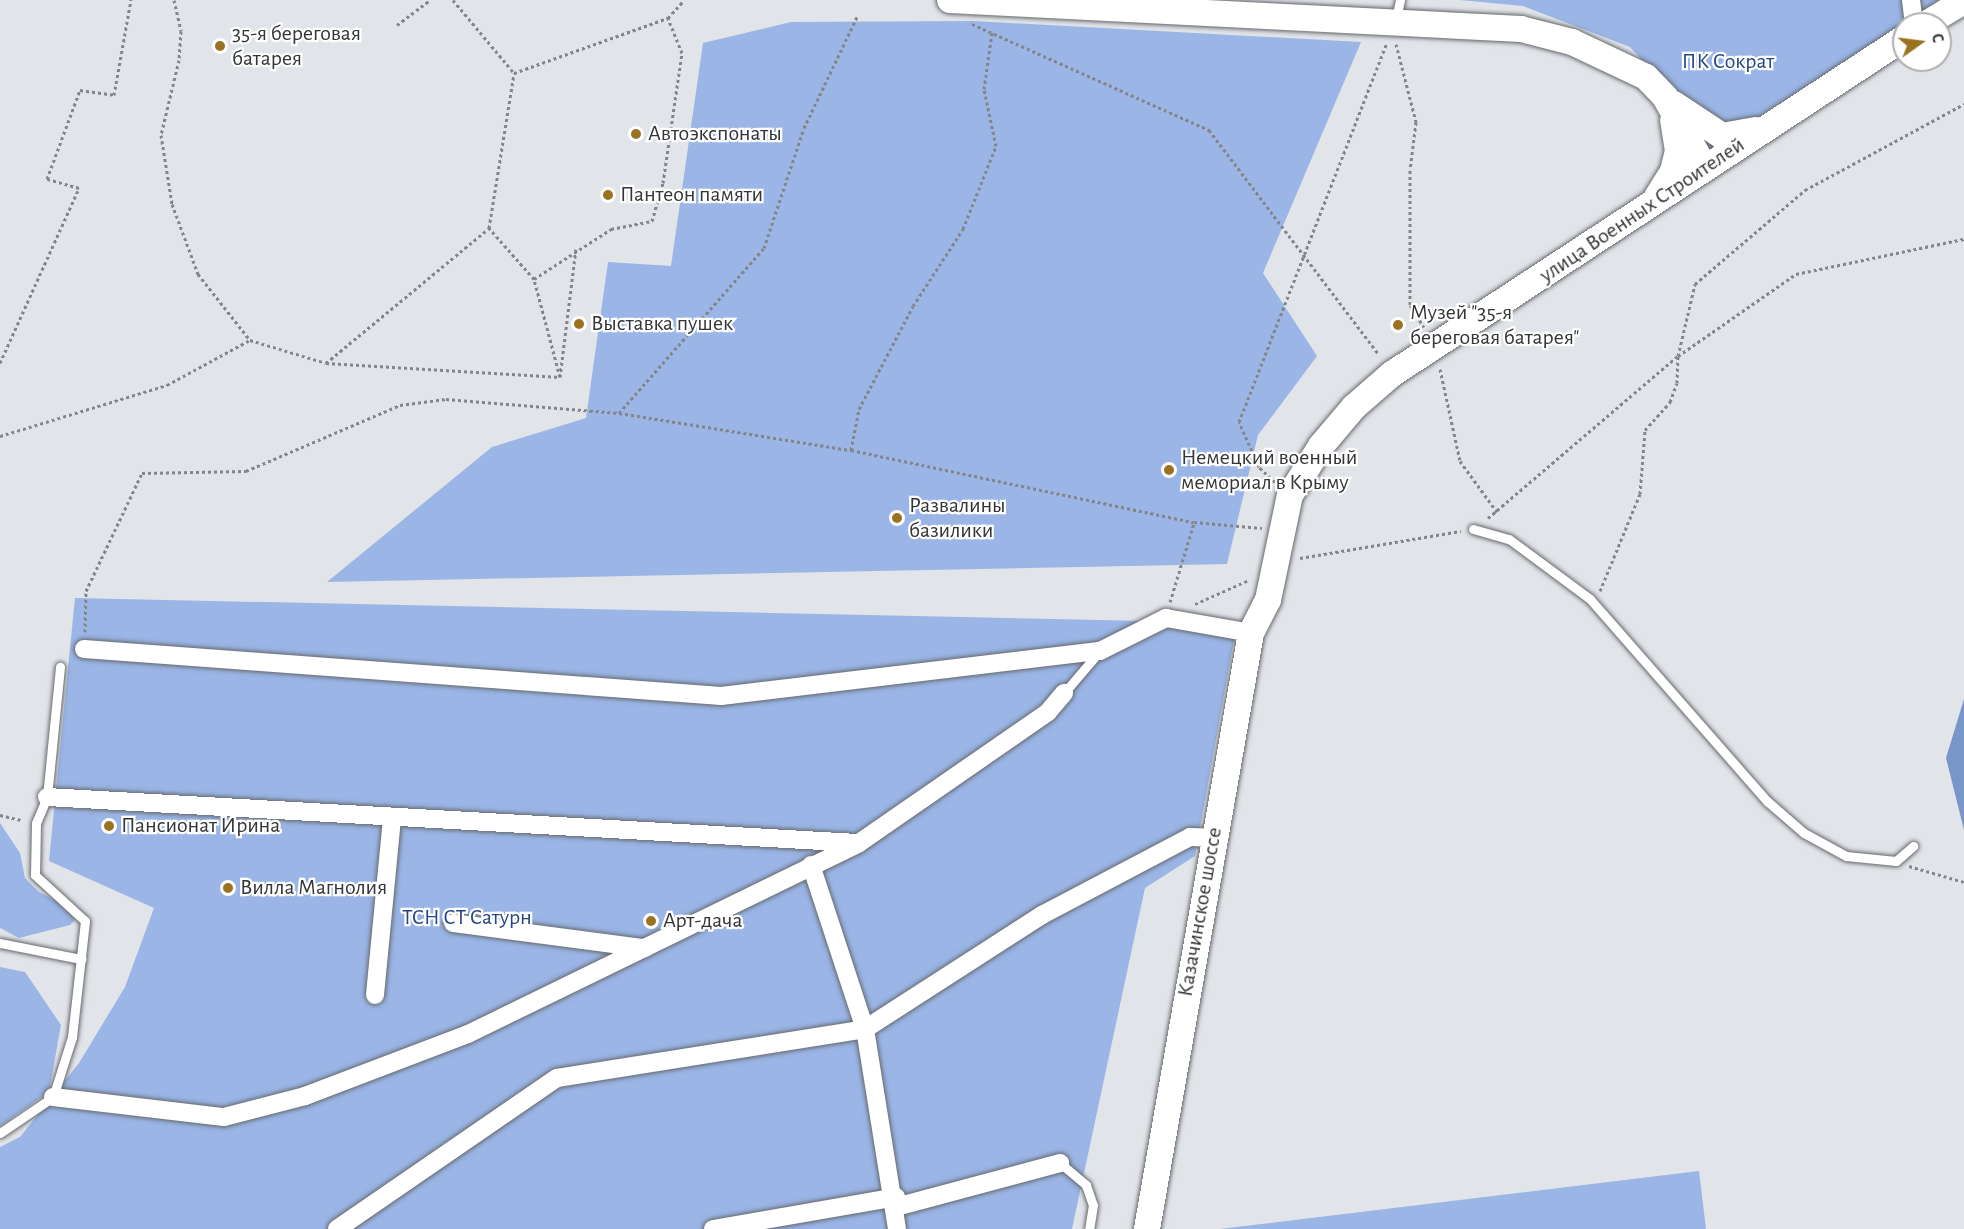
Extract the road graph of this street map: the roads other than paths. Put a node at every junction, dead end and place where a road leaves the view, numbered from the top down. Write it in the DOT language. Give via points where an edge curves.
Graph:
graph roads {
  1 [pos="950,0"];
  2 [pos="1964,1"];
  3 [pos="1946,12"];
  4 [pos="1396,16"];
  5 [pos="1892,46"];
  6 [pos="1665,97"];
  7 [pos="1770,126"];
  8 [pos="1705,168"];
  9 [pos="1653,203"];
  10 [pos="1473,530"];
  11 [pos="1268,600"];
  12 [pos="1251,633"];
  13 [pos="84,649"];
  14 [pos="1100,651"];
  15 [pos="60,667"];
  16 [pos="1064,693"];
  17 [pos="47,797"];
  18 [pos="392,818"];
  19 [pos="1214,838"];
  20 [pos="859,843"];
  21 [pos="1913,846"];
  22 [pos="811,865"];
  23 [pos="453,923"];
  24 [pos="0,944"];
  25 [pos="644,948"];
  26 [pos="81,959"];
  27 [pos="375,996"];
  28 [pos="865,1029"];
  29 [pos="53,1097"];
  30 [pos="0,1133"];
  31 [pos="1060,1163"];
  32 [pos="896,1202"];
  33 [pos="337,1229"];
  34 [pos="713,1229"];
  35 [pos="897,1229"];
  36 [pos="1089,1229"];
  37 [pos="1147,1229"];
  1 -- 4 [label="main road"];
  2 -- 3 [label="main road"];
  4 -- 6 [label="main road" via="1521,29 1572,42 1626,63"];
  5 -- 7 [label="main road, улица Военных Строителей"];
  6 -- 7 [label="main road" via="1722,136"];
  6 -- 8 [label="main road"];
  6 -- 9 [label="main road" via="1678,151 1673,171"];
  7 -- 8 [label="main road, улица Военных Строителей"];
  8 -- 9 [label="main road, улица Военных Строителей"];
  9 -- 11 [label="main road, улица Военных Строителей" via="1392,374 1354,406 1290,495"];
  10 -- 21 [label="lane" via="1509,538 1597,608 1767,801 1804,833 1846,856 1896,861"];
  11 -- 12 [label="main road, Казачинское шоссе"];
  12 -- 14 [label="street" via="1166,618"];
  12 -- 19 [label="main road, Казачинское шоссе"];
  13 -- 14 [label="street" via="721,696"];
  14 -- 16 [label="lane"];
  15 -- 17 [label="lane"];
  16 -- 20 [label="street" via="1048,712"];
  17 -- 18 [label="street"];
  17 -- 26 [label="lane" via="36,824 35,875 86,921"];
  18 -- 20 [label="street"];
  18 -- 27 [label="street"];
  19 -- 28 [label="street" via="1190,837 1042,915"];
  19 -- 37 [label="main road, Казачинское шоссе"];
  20 -- 22 [label="street"];
  22 -- 25 [label="street"];
  22 -- 28 [label="street"];
  23 -- 25 [label="street"];
  24 -- 26 [label="lane"];
  25 -- 29 [label="street" via="468,1034 305,1096 224,1117"];
  26 -- 29 [label="lane" via="72,1037"];
  28 -- 32 [label="street"];
  28 -- 33 [label="street" via="557,1078"];
  29 -- 30 [label="lane"];
  31 -- 32 [label="street"];
  31 -- 36 [label="lane" via="1086,1185 1093,1205"];
  32 -- 34 [label="street"];
  32 -- 35 [label="street"];
}
